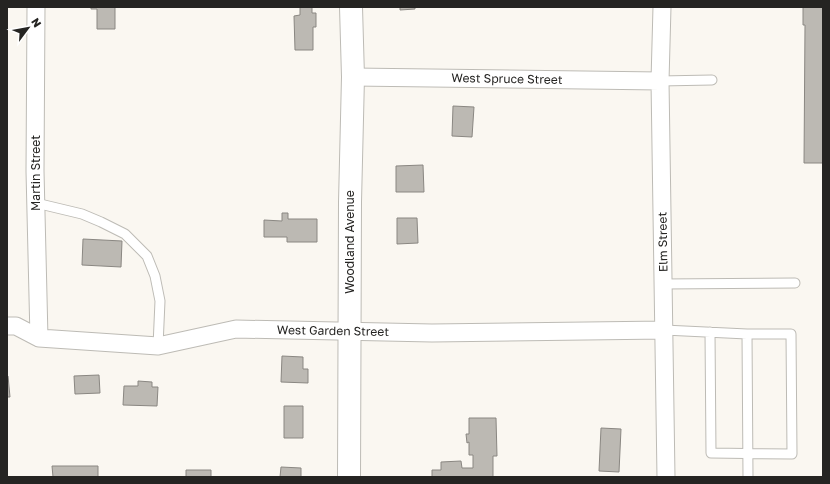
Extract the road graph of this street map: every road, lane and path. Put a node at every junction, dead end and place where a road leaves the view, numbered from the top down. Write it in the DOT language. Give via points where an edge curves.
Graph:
graph roads {
  1 [pos="36,7"];
  2 [pos="351,7"];
  3 [pos="662,7"];
  4 [pos="353,77"];
  5 [pos="712,80"];
  6 [pos="660,81"];
  7 [pos="36,203"];
  8 [pos="795,283"];
  9 [pos="663,284"];
  10 [pos="7,326"];
  11 [pos="664,330"];
  12 [pos="350,331"];
  13 [pos="710,332"];
  14 [pos="747,334"];
  15 [pos="39,338"];
  16 [pos="158,346"];
  17 [pos="748,453"];
  18 [pos="349,477"];
  19 [pos="666,477"];
  20 [pos="748,477"];
  1 -- 7 [label="street, Martin Street"];
  2 -- 4 [label="street, Woodland Avenue"];
  3 -- 6 [label="street, Elm Street"];
  4 -- 6 [label="street, West Spruce Street"];
  4 -- 12 [label="street, Woodland Avenue"];
  5 -- 6 [label="lane"];
  6 -- 9 [label="street, Elm Street"];
  7 -- 15 [label="street, Martin Street"];
  7 -- 16 [label="lane" via="82,214 125,234 135,243 146,256 155,276 160,301"];
  8 -- 9 [label="lane"];
  9 -- 11 [label="street, Elm Street"];
  10 -- 15 [label="street, West Garden Street" via="16,326"];
  11 -- 12 [label="street, West Garden Street" via="432,333"];
  11 -- 13 [label="lane"];
  11 -- 19 [label="street, Elm Street"];
  12 -- 16 [label="street, West Garden Street" via="236,329"];
  12 -- 18 [label="street, Woodland Avenue"];
  13 -- 14 [label="lane"];
  13 -- 17 [label="lane" via="711,453"];
  14 -- 17 [label="lane"];
  14 -- 17 [label="lane" via="791,334 792,454"];
  15 -- 16 [label="street, West Garden Street"];
  17 -- 20 [label="lane"];
}
